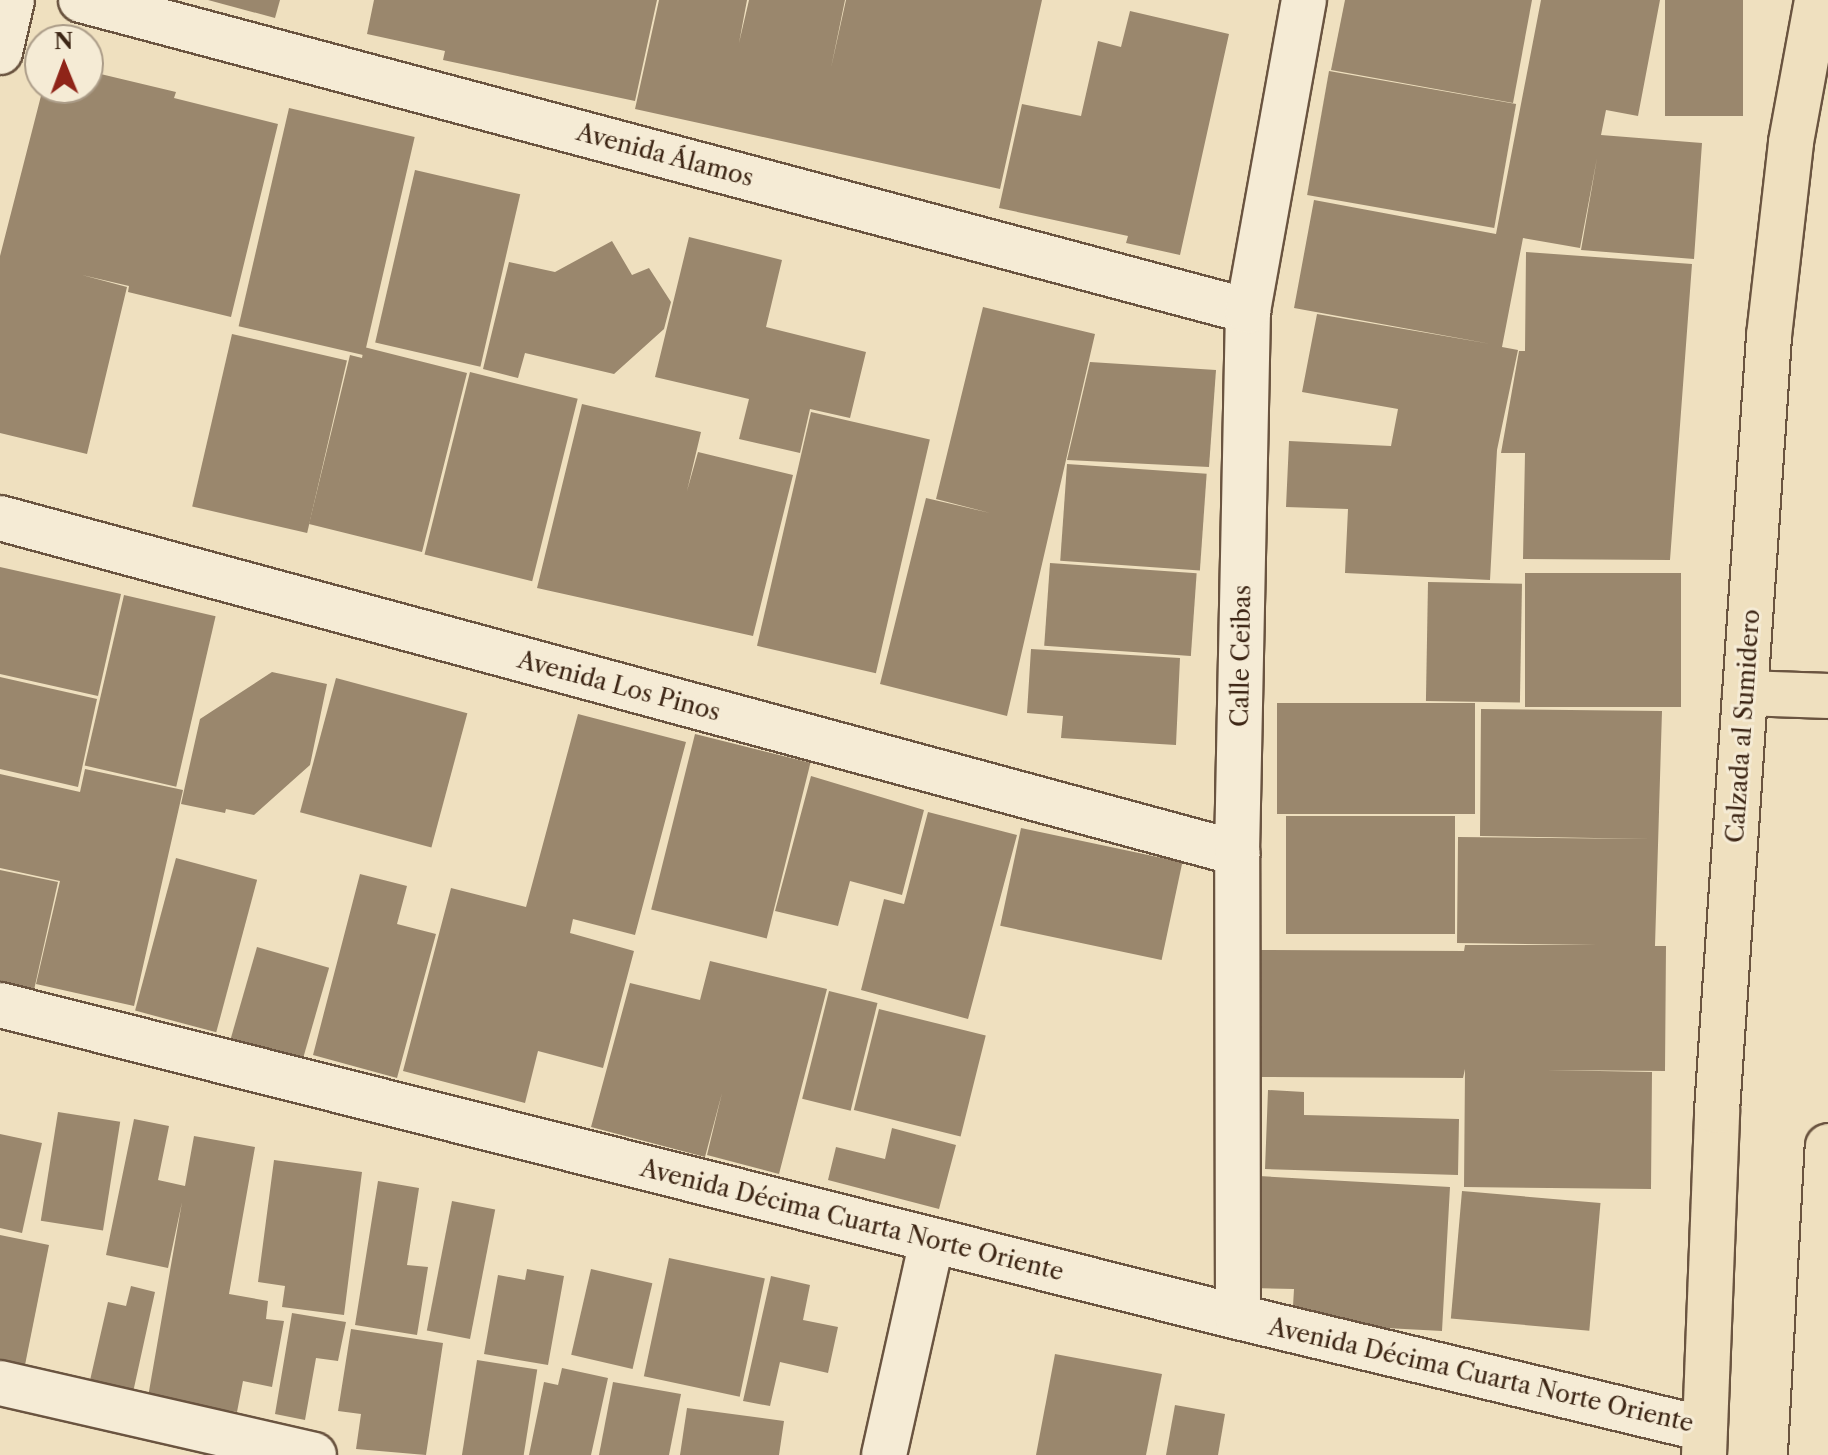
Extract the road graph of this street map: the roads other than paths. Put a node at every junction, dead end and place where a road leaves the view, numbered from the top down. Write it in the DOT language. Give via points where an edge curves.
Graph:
graph roads {
  1 [pos="12,0"];
  2 [pos="81,0"];
  3 [pos="1304,0"];
  4 [pos="1817,0"];
  5 [pos="0,52"];
  6 [pos="1248,311"];
  7 [pos="0,518"];
  8 [pos="1745,693"];
  9 [pos="1828,696"];
  10 [pos="1237,853"];
  11 [pos="0,1005"];
  12 [pos="1828,1146"];
  13 [pos="932,1240"];
  14 [pos="1825,1276"];
  15 [pos="1238,1317"];
  16 [pos="0,1383"];
  17 [pos="1704,1442"];
  18 [pos="1817,1443"];
  19 [pos="314,1455"];
  20 [pos="884,1455"];
  1 -- 5 [label="street"];
  2 -- 6 [label="street, Avenida Álamos"];
  3 -- 6 [label="street, Calle Ceibas"];
  4 -- 8 [label="main road, Calzada al Sumidero" via="1791,142 1769,336"];
  6 -- 10 [label="street, Calle Ceibas"];
  7 -- 10 [label="street, Avenida Los Pinos"];
  8 -- 9 [label="main road"];
  8 -- 17 [label="main road, Calzada al Sumidero" via="1717,1111"];
  10 -- 15 [label="street, Calle Ceibas"];
  11 -- 13 [label="street, Avenida Décima Cuarta Norte Oriente"];
  12 -- 14 [label="main road"];
  13 -- 15 [label="street, Avenida Décima Cuarta Norte Oriente"];
  13 -- 20 [label="street"];
  14 -- 18 [label="main road"];
  15 -- 17 [label="street, Avenida Décima Cuarta Norte Oriente"];
  16 -- 19 [label="street"];
}
